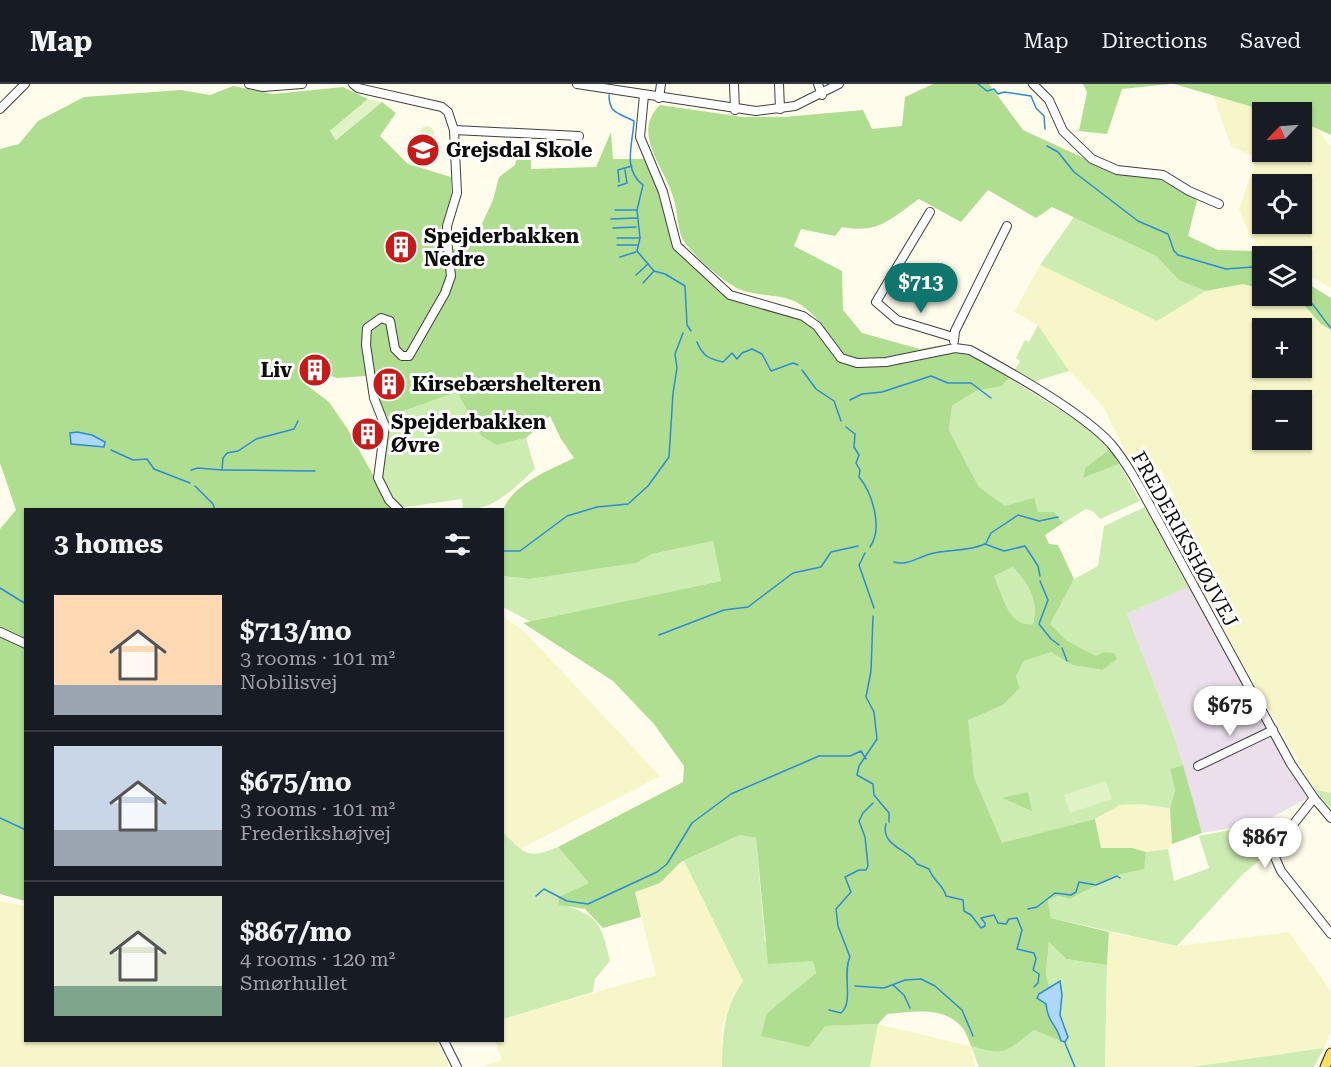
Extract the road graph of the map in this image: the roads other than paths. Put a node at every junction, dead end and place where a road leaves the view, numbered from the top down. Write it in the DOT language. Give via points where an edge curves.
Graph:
graph roads {
  1 [pos="249,84"];
  2 [pos="302,84"];
  3 [pos="353,84"];
  4 [pos="577,84"];
  5 [pos="661,84"];
  6 [pos="734,84"];
  7 [pos="779,84"];
  8 [pos="818,84"];
  9 [pos="839,84"];
  10 [pos="1033,84"];
  11 [pos="22,85"];
  12 [pos="644,95"];
  13 [pos="822,95"];
  14 [pos="660,98"];
  15 [pos="0,109"];
  16 [pos="780,109"];
  17 [pos="735,110"];
  18 [pos="454,130"];
  19 [pos="579,136"];
  20 [pos="1219,204"];
  21 [pos="930,212"];
  22 [pos="1007,226"];
  23 [pos="953,337"];
  24 [pos="955,348"];
  25 [pos="397,508"];
  26 [pos="0,632"];
  27 [pos="24,643"];
  28 [pos="1273,730"];
  29 [pos="1198,766"];
  30 [pos="1314,798"];
  31 [pos="1331,818"];
  32 [pos="1331,934"];
  33 [pos="444,1042"];
  34 [pos="1331,1053"];
  35 [pos="457,1067"];
  36 [pos="1325,1067"];
  1 -- 2 [label="street"];
  3 -- 18 [label="street" via="442,107 448,112"];
  4 -- 12 [label="street"];
  5 -- 14 [label="street"];
  6 -- 17 [label="street"];
  7 -- 16 [label="street"];
  8 -- 13 [label="street"];
  9 -- 13 [label="street"];
  10 -- 20 [label="street" via="1049,100 1063,131 1092,159 1117,170 1163,175"];
  11 -- 15 [label="street"];
  12 -- 14 [label="street"];
  12 -- 24 [label="street, FREDERIKSHØJVEJ" via="640,136 663,192 677,246 721,287 741,300 803,316 817,326 847,361 885,362"];
  13 -- 16 [label="street"];
  14 -- 17 [label="street"];
  16 -- 17 [label="street"];
  18 -- 19 [label="street"];
  18 -- 25 [label="street" via="457,193 447,226 452,275 445,293 409,356 402,356 396,349 390,321 381,318 367,328 374,398 385,426 378,478"];
  21 -- 23 [label="street" via="876,302 897,320"];
  22 -- 23 [label="street"];
  23 -- 24 [label="street"];
  24 -- 28 [label="street, FREDERIKSHØJVEJ" via="970,350 996,365 1079,417 1109,443 1148,502"];
  26 -- 27 [label="street"];
  28 -- 29 [label="street"];
  28 -- 30 [label="street, FREDERIKSHØJVEJ"];
  30 -- 31 [label="street, FREDERIKSHØJVEJ"];
  30 -- 32 [label="street" via="1281,840 1275,855 1281,871"];
  33 -- 35 [label="street"];
  34 -- 36 [label="main road"];
}
